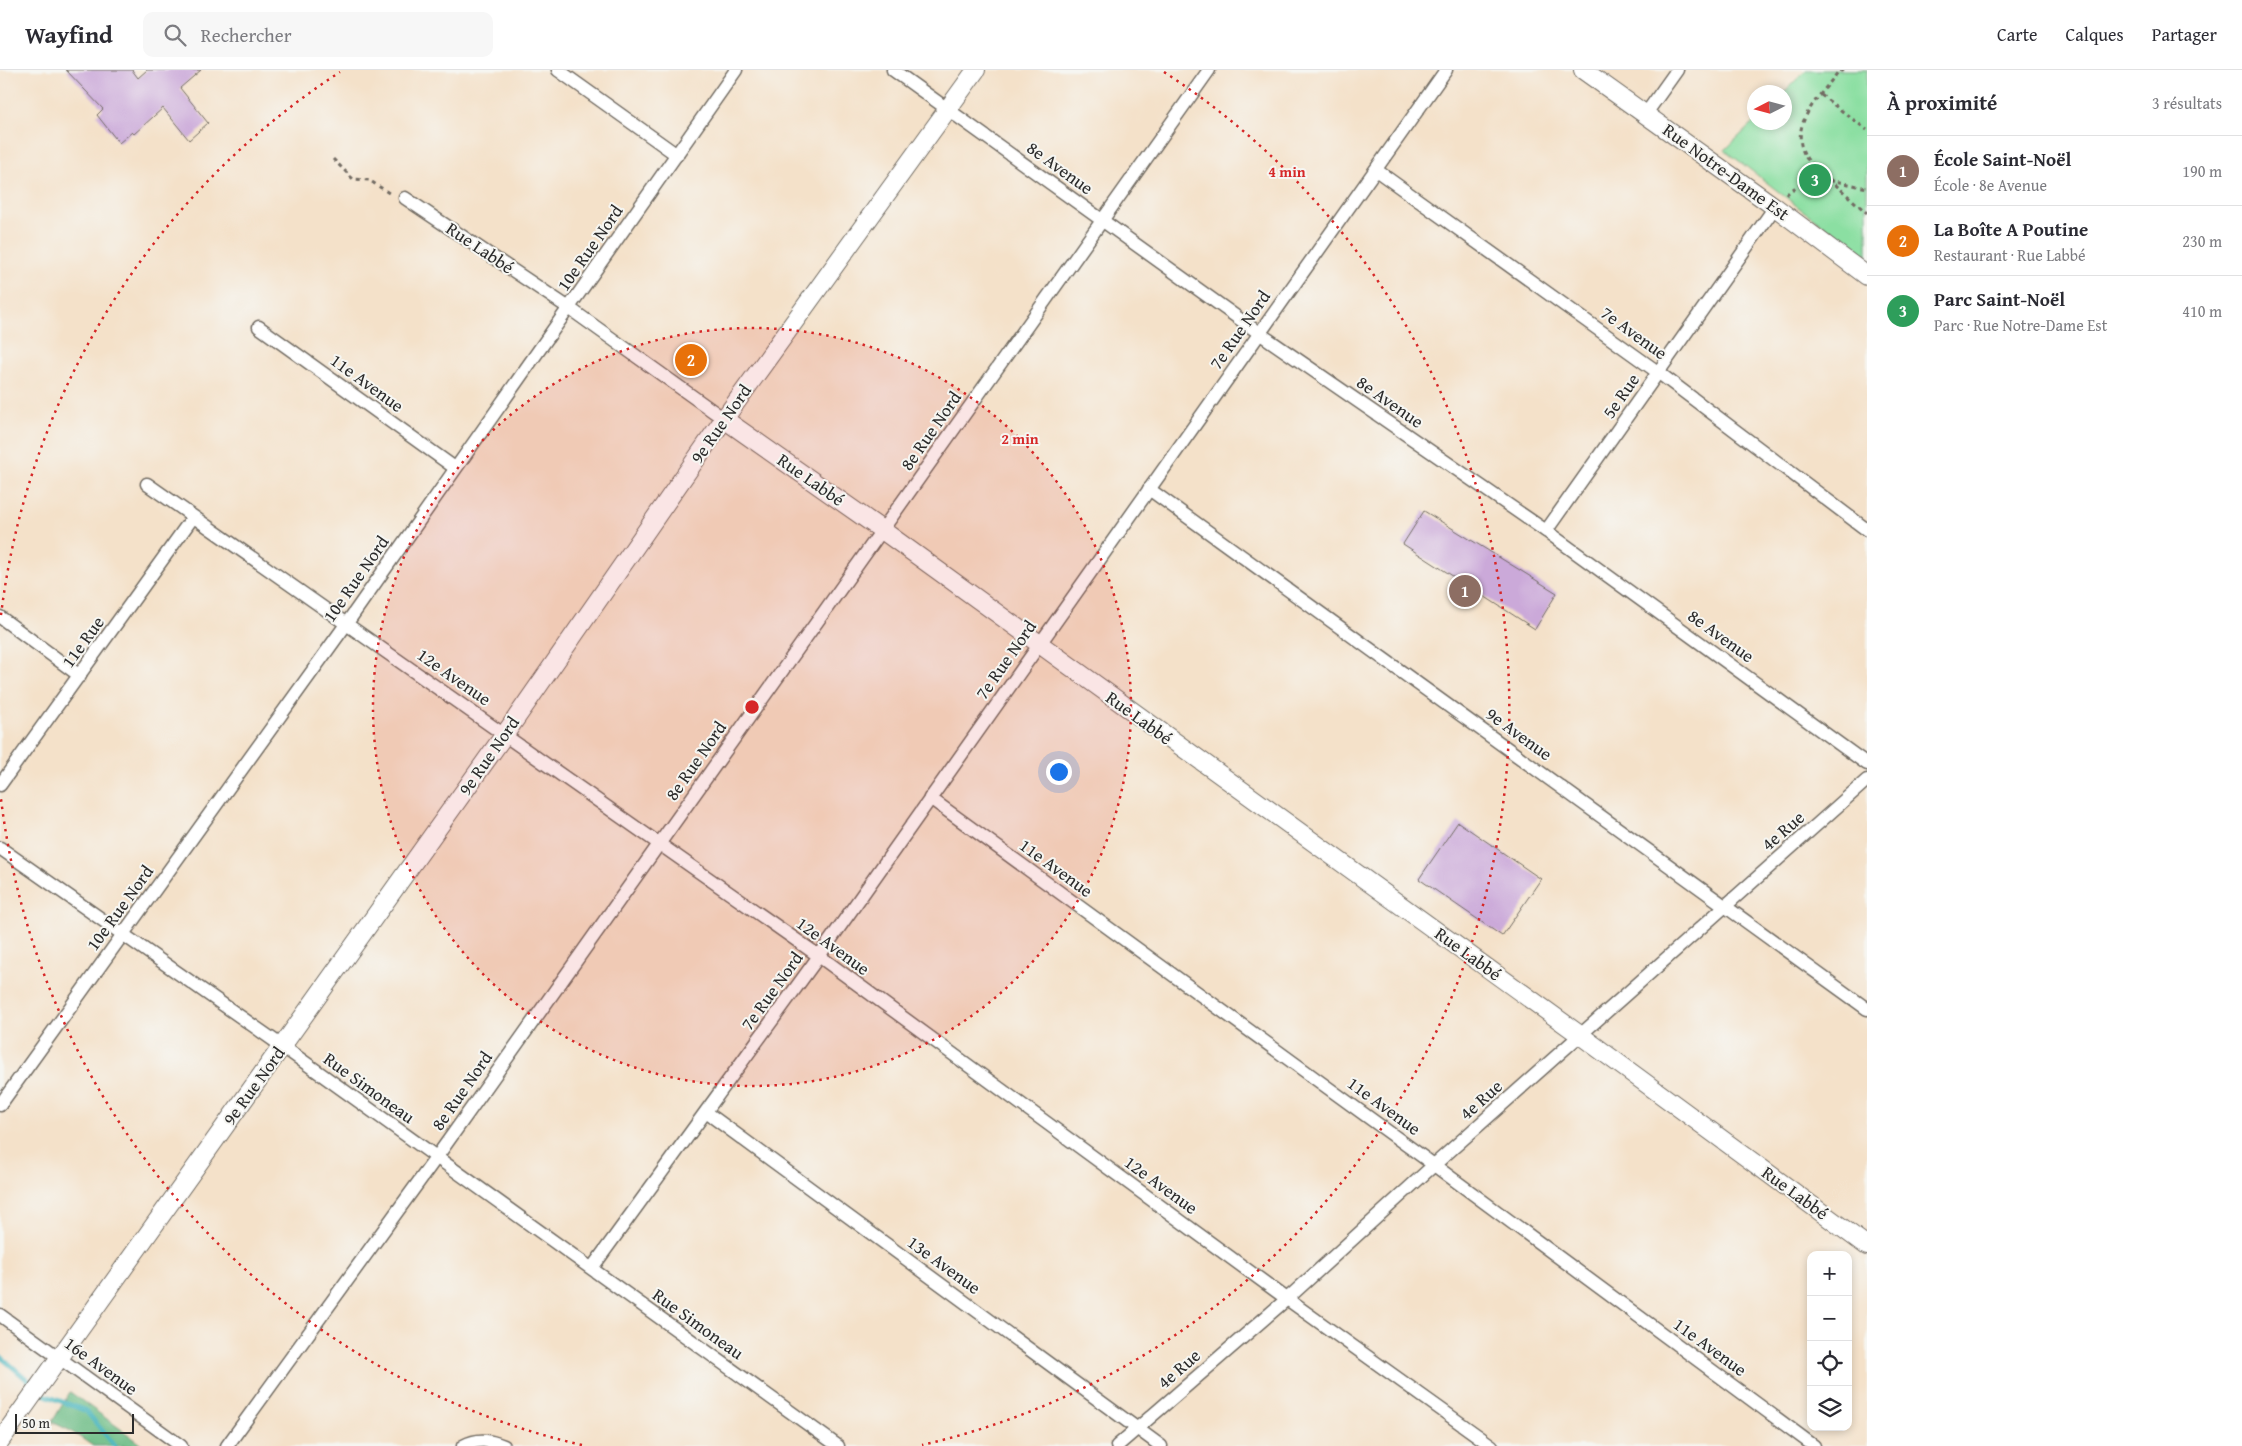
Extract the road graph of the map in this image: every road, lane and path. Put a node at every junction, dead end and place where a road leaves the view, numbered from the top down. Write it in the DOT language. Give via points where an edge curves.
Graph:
graph roads {
  1 [pos="558,70"];
  2 [pos="736,70"];
  3 [pos="893,70"];
  4 [pos="976,70"];
  5 [pos="1209,70"];
  6 [pos="1446,70"];
  7 [pos="1583,70"];
  8 [pos="1677,70"];
  9 [pos="1844,70"];
  10 [pos="1821,95"];
  11 [pos="948,108"];
  12 [pos="1645,115"];
  13 [pos="1867,130"];
  14 [pos="677,155"];
  15 [pos="333,159"];
  16 [pos="1376,170"];
  17 [pos="1832,180"];
  18 [pos="1867,188"];
  19 [pos="405,198"];
  20 [pos="1775,207"];
  21 [pos="1867,213"];
  22 [pos="1102,220"];
  23 [pos="1867,276"];
  24 [pos="569,308"];
  25 [pos="259,327"];
  26 [pos="1259,333"];
  27 [pos="1659,373"];
  28 [pos="724,419"];
  29 [pos="455,468"];
  30 [pos="148,484"];
  31 [pos="1149,489"];
  32 [pos="193,517"];
  33 [pos="882,530"];
  34 [pos="1867,530"];
  35 [pos="1546,531"];
  36 [pos="0,617"];
  37 [pos="347,623"];
  38 [pos="1038,644"];
  39 [pos="80,676"];
  40 [pos="505,734"];
  41 [pos="1867,764"];
  42 [pos="1867,780"];
  43 [pos="0,785"];
  44 [pos="930,798"];
  45 [pos="659,844"];
  46 [pos="0,848"];
  47 [pos="1725,905"];
  48 [pos="124,933"];
  49 [pos="819,956"];
  50 [pos="1867,1009"];
  51 [pos="1580,1035"];
  52 [pos="282,1046"];
  53 [pos="0,1105"];
  54 [pos="706,1112"];
  55 [pos="436,1158"];
  56 [pos="1434,1165"];
  57 [pos="1867,1246"];
  58 [pos="592,1268"];
  59 [pos="1287,1299"];
  60 [pos="0,1315"];
  61 [pos="59,1357"];
  62 [pos="1137,1428"];
  63 [pos="0,1440"];
  64 [pos="181,1446"];
  65 [pos="227,1446"];
  66 [pos="463,1446"];
  67 [pos="504,1446"];
  68 [pos="838,1446"];
  69 [pos="1117,1446"];
  70 [pos="1161,1446"];
  71 [pos="1492,1446"];
  72 [pos="1814,1446"];
  1 -- 14 [label="street"];
  2 -- 14 [label="street, 10e Rue Nord"];
  3 -- 11 [label="street, 8e Avenue"];
  4 -- 11 [label="street, 9e Rue Nord"];
  5 -- 22 [label="street, 8e Rue Nord"];
  6 -- 16 [label="street, 7e Rue Nord"];
  7 -- 12 [label="street, Rue Notre-Dame Est"];
  8 -- 12 [label="street"];
  9 -- 10 [label="path" via="1838,72"];
  10 -- 13 [label="path"];
  10 -- 17 [label="path" via="1805,117 1799,135 1800,148 1807,159"];
  11 -- 22 [label="street, 8e Avenue"];
  11 -- 28 [label="street, 9e Rue Nord"];
  12 -- 20 [label="street, Rue Notre-Dame Est"];
  14 -- 24 [label="street, 10e Rue Nord"];
  15 -- 19 [label="path" via="353,179 369,180 394,196"];
  16 -- 26 [label="street, 7e Rue Nord"];
  16 -- 27 [label="street, 7e Avenue"];
  17 -- 18 [label="path"];
  17 -- 20 [label="path" via="1807,180 1792,189"];
  17 -- 21 [label="path"];
  19 -- 24 [label="street, Rue Labbé"];
  20 -- 23 [label="street, Rue Notre-Dame Est"];
  20 -- 27 [label="street, 5e Rue"];
  22 -- 26 [label="street, 8e Avenue"];
  22 -- 33 [label="street, 8e Rue Nord"];
  24 -- 28 [label="street, Rue Labbé"];
  24 -- 29 [label="street, 10e Rue Nord"];
  25 -- 29 [label="street, 11e Avenue"];
  26 -- 31 [label="street, 7e Rue Nord"];
  26 -- 35 [label="street, 8e Avenue"];
  27 -- 34 [label="street, 7e Avenue"];
  27 -- 35 [label="street, 5e Rue"];
  28 -- 33 [label="street, Rue Labbé"];
  28 -- 40 [label="street, 9e Rue Nord"];
  29 -- 37 [label="street, 10e Rue Nord"];
  30 -- 32 [label="street, 12e Avenue"];
  31 -- 38 [label="street, 7e Rue Nord"];
  31 -- 47 [label="street, 9e Avenue"];
  32 -- 37 [label="street, 12e Avenue"];
  32 -- 39 [label="street, 11e Rue"];
  33 -- 38 [label="street, Rue Labbé"];
  33 -- 45 [label="street, 8e Rue Nord"];
  35 -- 41 [label="street, 8e Avenue"];
  36 -- 39 [label="street"];
  37 -- 40 [label="street, 12e Avenue"];
  37 -- 48 [label="street, 10e Rue Nord"];
  38 -- 44 [label="street, 7e Rue Nord"];
  38 -- 51 [label="street, Rue Labbé"];
  39 -- 43 [label="street, 11e Rue"];
  40 -- 45 [label="street, 12e Avenue"];
  40 -- 52 [label="street, 9e Rue Nord"];
  42 -- 47 [label="street, 4e Rue"];
  44 -- 49 [label="street, 7e Rue Nord"];
  44 -- 56 [label="street, 11e Avenue"];
  45 -- 49 [label="street, 12e Avenue"];
  45 -- 55 [label="street, 8e Rue Nord"];
  46 -- 48 [label="street, Rue Simoneau"];
  47 -- 50 [label="street, 9e Avenue"];
  47 -- 51 [label="street, 4e Rue"];
  48 -- 52 [label="street, Rue Simoneau"];
  48 -- 53 [label="street, 10e Rue Nord"];
  49 -- 54 [label="street, 7e Rue Nord"];
  49 -- 59 [label="street, 12e Avenue"];
  51 -- 56 [label="street, 4e Rue"];
  51 -- 57 [label="street, Rue Labbé"];
  52 -- 55 [label="street, Rue Simoneau"];
  52 -- 61 [label="street, 9e Rue Nord"];
  54 -- 58 [label="street, 7e Rue Nord"];
  54 -- 62 [label="street, 13e Avenue"];
  55 -- 58 [label="street, Rue Simoneau"];
  55 -- 65 [label="street, 8e Rue Nord"];
  56 -- 59 [label="street, 4e Rue"];
  56 -- 72 [label="street, 11e Avenue"];
  58 -- 68 [label="street, Rue Simoneau"];
  59 -- 62 [label="street, 4e Rue"];
  59 -- 71 [label="street, 12e Avenue"];
  60 -- 61 [label="street, 16e Avenue"];
  61 -- 63 [label="street, 9e Rue Nord"];
  61 -- 64 [label="street, 16e Avenue"];
  62 -- 69 [label="street, 4e Rue"];
  62 -- 70 [label="street, 13e Avenue"];
  66 -- 67 [label="street" via="473,1440 489,1440"];
}
